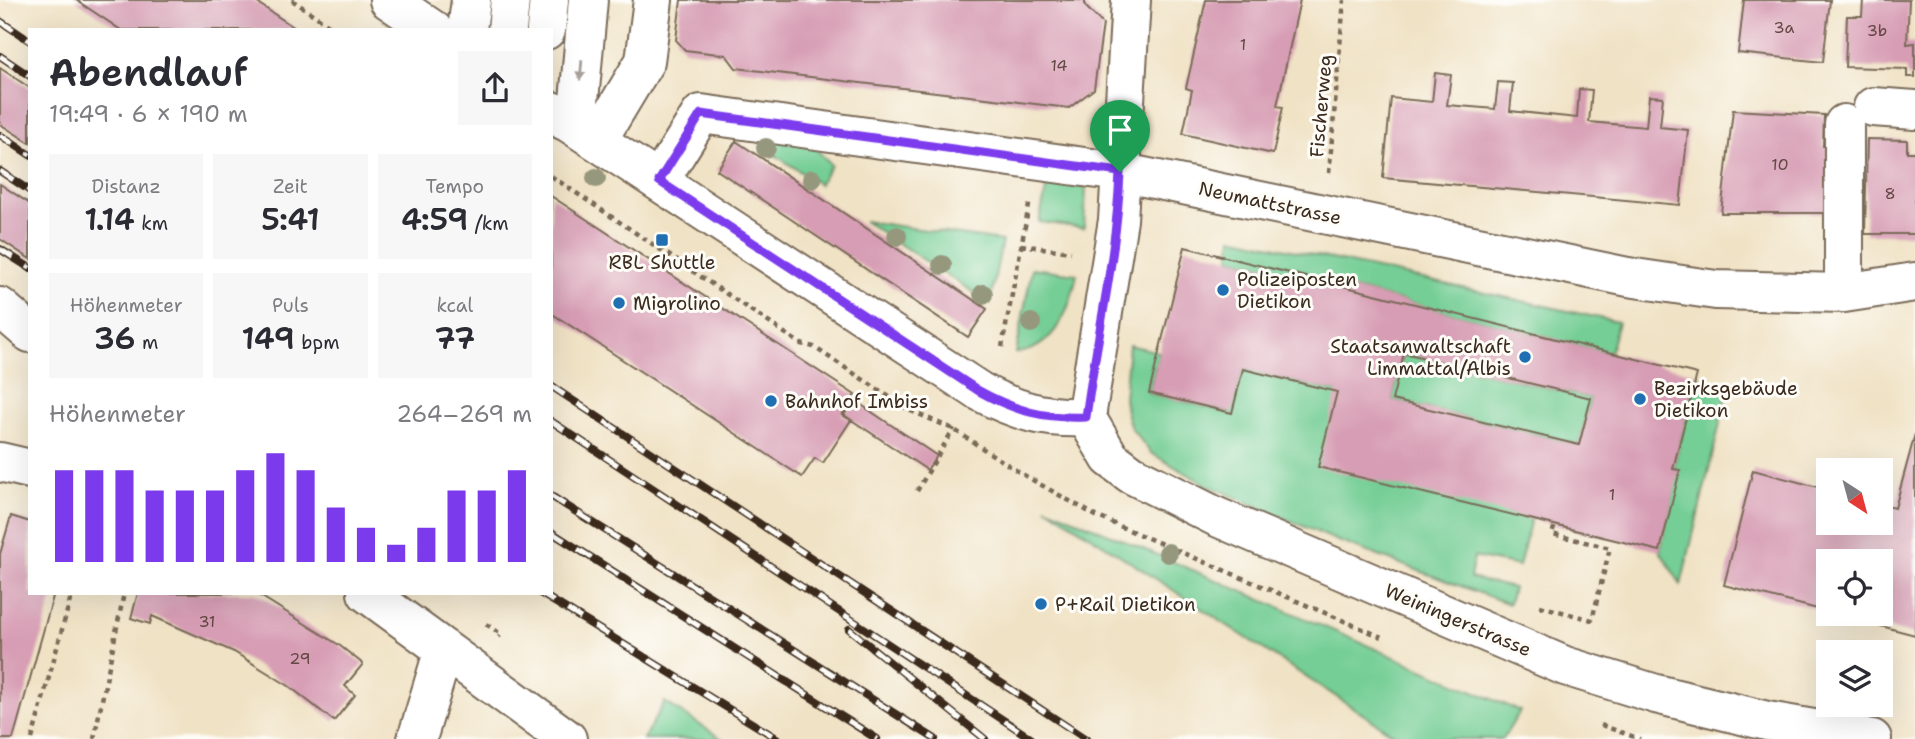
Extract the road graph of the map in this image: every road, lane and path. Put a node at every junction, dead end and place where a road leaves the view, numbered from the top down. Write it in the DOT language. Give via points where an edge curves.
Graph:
graph roads {
  1 [pos="292,0"];
  2 [pos="471,0"];
  3 [pos="510,0"];
  4 [pos="549,0"];
  5 [pos="588,0"];
  6 [pos="653,0"];
  7 [pos="1131,0"];
  8 [pos="1344,0"];
  9 [pos="333,28"];
  10 [pos="467,28"];
  11 [pos="507,28"];
  12 [pos="546,28"];
  13 [pos="1915,110"];
  14 [pos="571,124"];
  15 [pos="1037,161"];
  16 [pos="1120,172"];
  17 [pos="553,177"];
  18 [pos="659,181"];
  19 [pos="1324,214"];
  20 [pos="1021,246"];
  21 [pos="1079,253"];
  22 [pos="1915,282"];
  23 [pos="1844,293"];
  24 [pos="0,307"];
  25 [pos="28,331"];
  26 [pos="1002,347"];
  27 [pos="1086,417"];
  28 [pos="959,421"];
  29 [pos="953,429"];
  30 [pos="0,462"];
  31 [pos="28,469"];
  32 [pos="917,491"];
  33 [pos="1555,525"];
  34 [pos="1605,547"];
  35 [pos="71,595"];
  36 [pos="124,595"];
  37 [pos="370,595"];
  38 [pos="444,649"];
  39 [pos="558,736"];
  40 [pos="32,739"];
  41 [pos="94,739"];
  42 [pos="417,739"];
  43 [pos="1872,739"];
  1 -- 9 [label="path"];
  2 -- 10 [label="street"];
  3 -- 11 [label="street"];
  4 -- 12 [label="street"];
  5 -- 14 [label="street, one-way" via="579,101"];
  6 -- 14 [label="street" via="645,61"];
  7 -- 16 [label="street"];
  8 -- 19 [label="path, Fischerweg"];
  13 -- 23 [label="street" via="1859,116"];
  14 -- 18 [label="street"];
  15 -- 16 [label="street, Neumattstrasse"];
  15 -- 18 [label="street, Neumattstrasse" via="701,114"];
  15 -- 20 [label="path"];
  16 -- 19 [label="street, Neumattstrasse"];
  16 -- 27 [label="street" via="1114,257"];
  17 -- 29 [label="path" via="801,344 814,347 909,410"];
  18 -- 27 [label="street" via="979,391 1030,414 1054,419"];
  19 -- 23 [label="street, Neumattstrasse" via="1628,277 1716,290"];
  20 -- 21 [label="path"];
  20 -- 26 [label="path"];
  22 -- 23 [label="street, Neumattstrasse"];
  24 -- 25 [label="street"];
  27 -- 43 [label="street, Weiningerstrasse" via="1110,458 1131,474 1217,517 1565,666 1767,721"];
  28 -- 29 [label="path"];
  29 -- 32 [label="path"];
  30 -- 31 [label="street"];
  33 -- 34 [label="path" via="1552,534"];
  35 -- 40 [label="path"];
  36 -- 41 [label="path"];
  37 -- 38 [label="street"];
  38 -- 39 [label="street"];
  38 -- 42 [label="street"];
}
